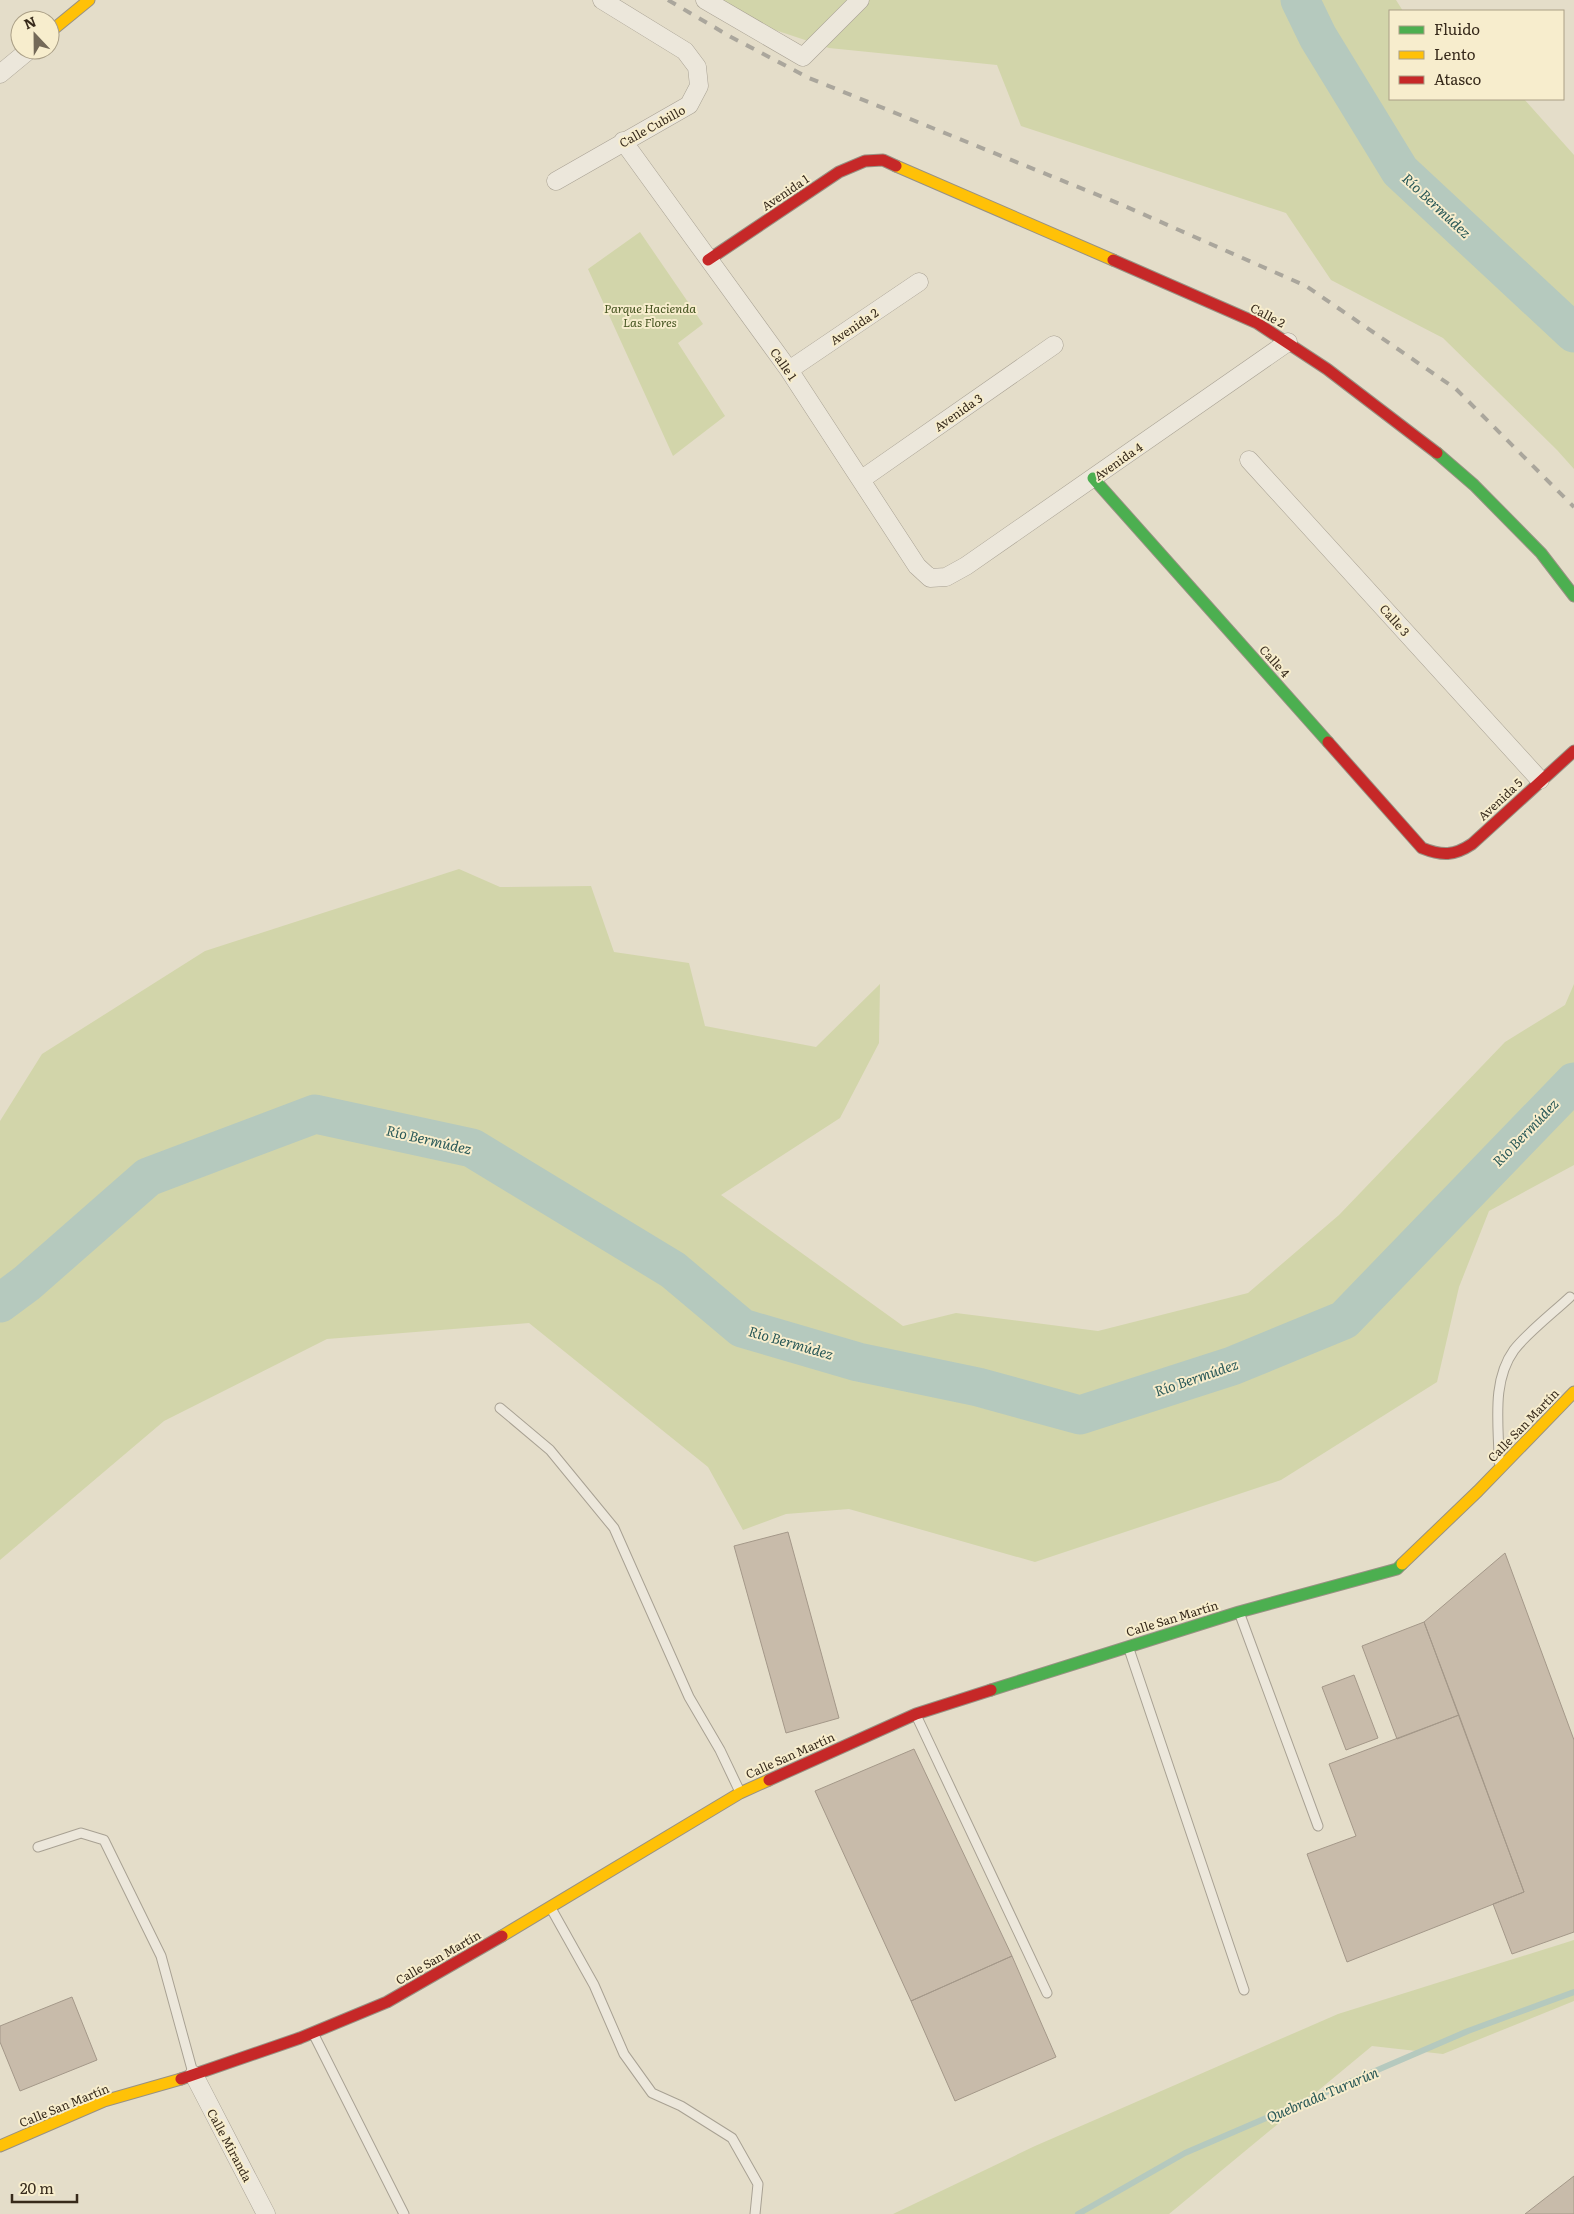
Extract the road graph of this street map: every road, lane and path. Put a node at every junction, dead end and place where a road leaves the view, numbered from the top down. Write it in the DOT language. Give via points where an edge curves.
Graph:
graph roads {
  1 [pos="88,0"];
  2 [pos="602,0"];
  3 [pos="705,0"];
  4 [pos="860,0"];
  5 [pos="60,24"];
  6 [pos="17,60"];
  7 [pos="0,74"];
  8 [pos="623,141"];
  9 [pos="883,160"];
  10 [pos="556,181"];
  11 [pos="708,260"];
  12 [pos="919,282"];
  13 [pos="1288,342"];
  14 [pos="1054,345"];
  15 [pos="788,370"];
  16 [pos="1250,460"];
  17 [pos="1094,478"];
  18 [pos="862,479"];
  19 [pos="946,577"];
  20 [pos="1574,596"];
  21 [pos="1574,752"];
  22 [pos="1540,780"];
  23 [pos="1440,856"];
  24 [pos="1570,1297"];
  25 [pos="1574,1392"];
  26 [pos="500,1408"];
  27 [pos="1499,1469"];
  28 [pos="1239,1612"];
  29 [pos="1128,1647"];
  30 [pos="916,1714"];
  31 [pos="740,1793"];
  32 [pos="1318,1826"];
  33 [pos="38,1847"];
  34 [pos="551,1908"];
  35 [pos="1244,1990"];
  36 [pos="1047,1993"];
  37 [pos="313,2033"];
  38 [pos="194,2075"];
  39 [pos="0,2146"];
  40 [pos="266,2214"];
  41 [pos="404,2214"];
  42 [pos="755,2214"];
  1 -- 5 [label="street"];
  2 -- 8 [label="street, Calle Cubillo" via="685,51 697,67 699,86 689,106"];
  3 -- 4 [label="street" via="803,57"];
  6 -- 7 [label="street"];
  8 -- 10 [label="street, Calle Cubillo"];
  8 -- 11 [label="street, Calle 1"];
  9 -- 11 [label="street, Avenida 1" via="865,161 839,172"];
  9 -- 13 [label="street, Calle 2" via="1257,323"];
  11 -- 15 [label="street, Calle 1"];
  12 -- 15 [label="street, Avenida 2"];
  13 -- 17 [label="street, Avenida 4"];
  13 -- 20 [label="street, Calle 2" via="1421,440 1474,485 1541,553"];
  14 -- 18 [label="street, Avenida 3"];
  15 -- 18 [label="street, Calle 1"];
  16 -- 22 [label="street, Calle 3"];
  17 -- 19 [label="street, Avenida 4"];
  17 -- 23 [label="street, Calle 4" via="1422,848"];
  18 -- 19 [label="street, Calle 1" via="916,566 930,578"];
  21 -- 22 [label="street, Avenida 5"];
  22 -- 23 [label="street, Avenida 5" via="1472,844 1456,854"];
  24 -- 27 [label="lane" via="1514,1350 1502,1371 1498,1390"];
  25 -- 27 [label="street, Calle San Martín"];
  26 -- 31 [label="lane" via="550,1450 614,1528 689,1697 720,1750"];
  27 -- 28 [label="street, Calle San Martín" via="1397,1569"];
  28 -- 29 [label="street, Calle San Martín"];
  28 -- 32 [label="lane"];
  29 -- 30 [label="street, Calle San Martín"];
  29 -- 35 [label="lane"];
  30 -- 31 [label="street, Calle San Martín"];
  30 -- 36 [label="lane"];
  31 -- 34 [label="street, Calle San Martín"];
  33 -- 38 [label="lane" via="81,1833 104,1840 161,1956"];
  34 -- 37 [label="street, Calle San Martín" via="387,2002"];
  34 -- 42 [label="lane" via="594,1985 624,2054 652,2093 681,2106 732,2138 758,2184"];
  37 -- 38 [label="street, Calle San Martín"];
  37 -- 41 [label="lane"];
  38 -- 39 [label="street, Calle San Martín" via="104,2101"];
  38 -- 40 [label="street, Calle Miranda"];
}
